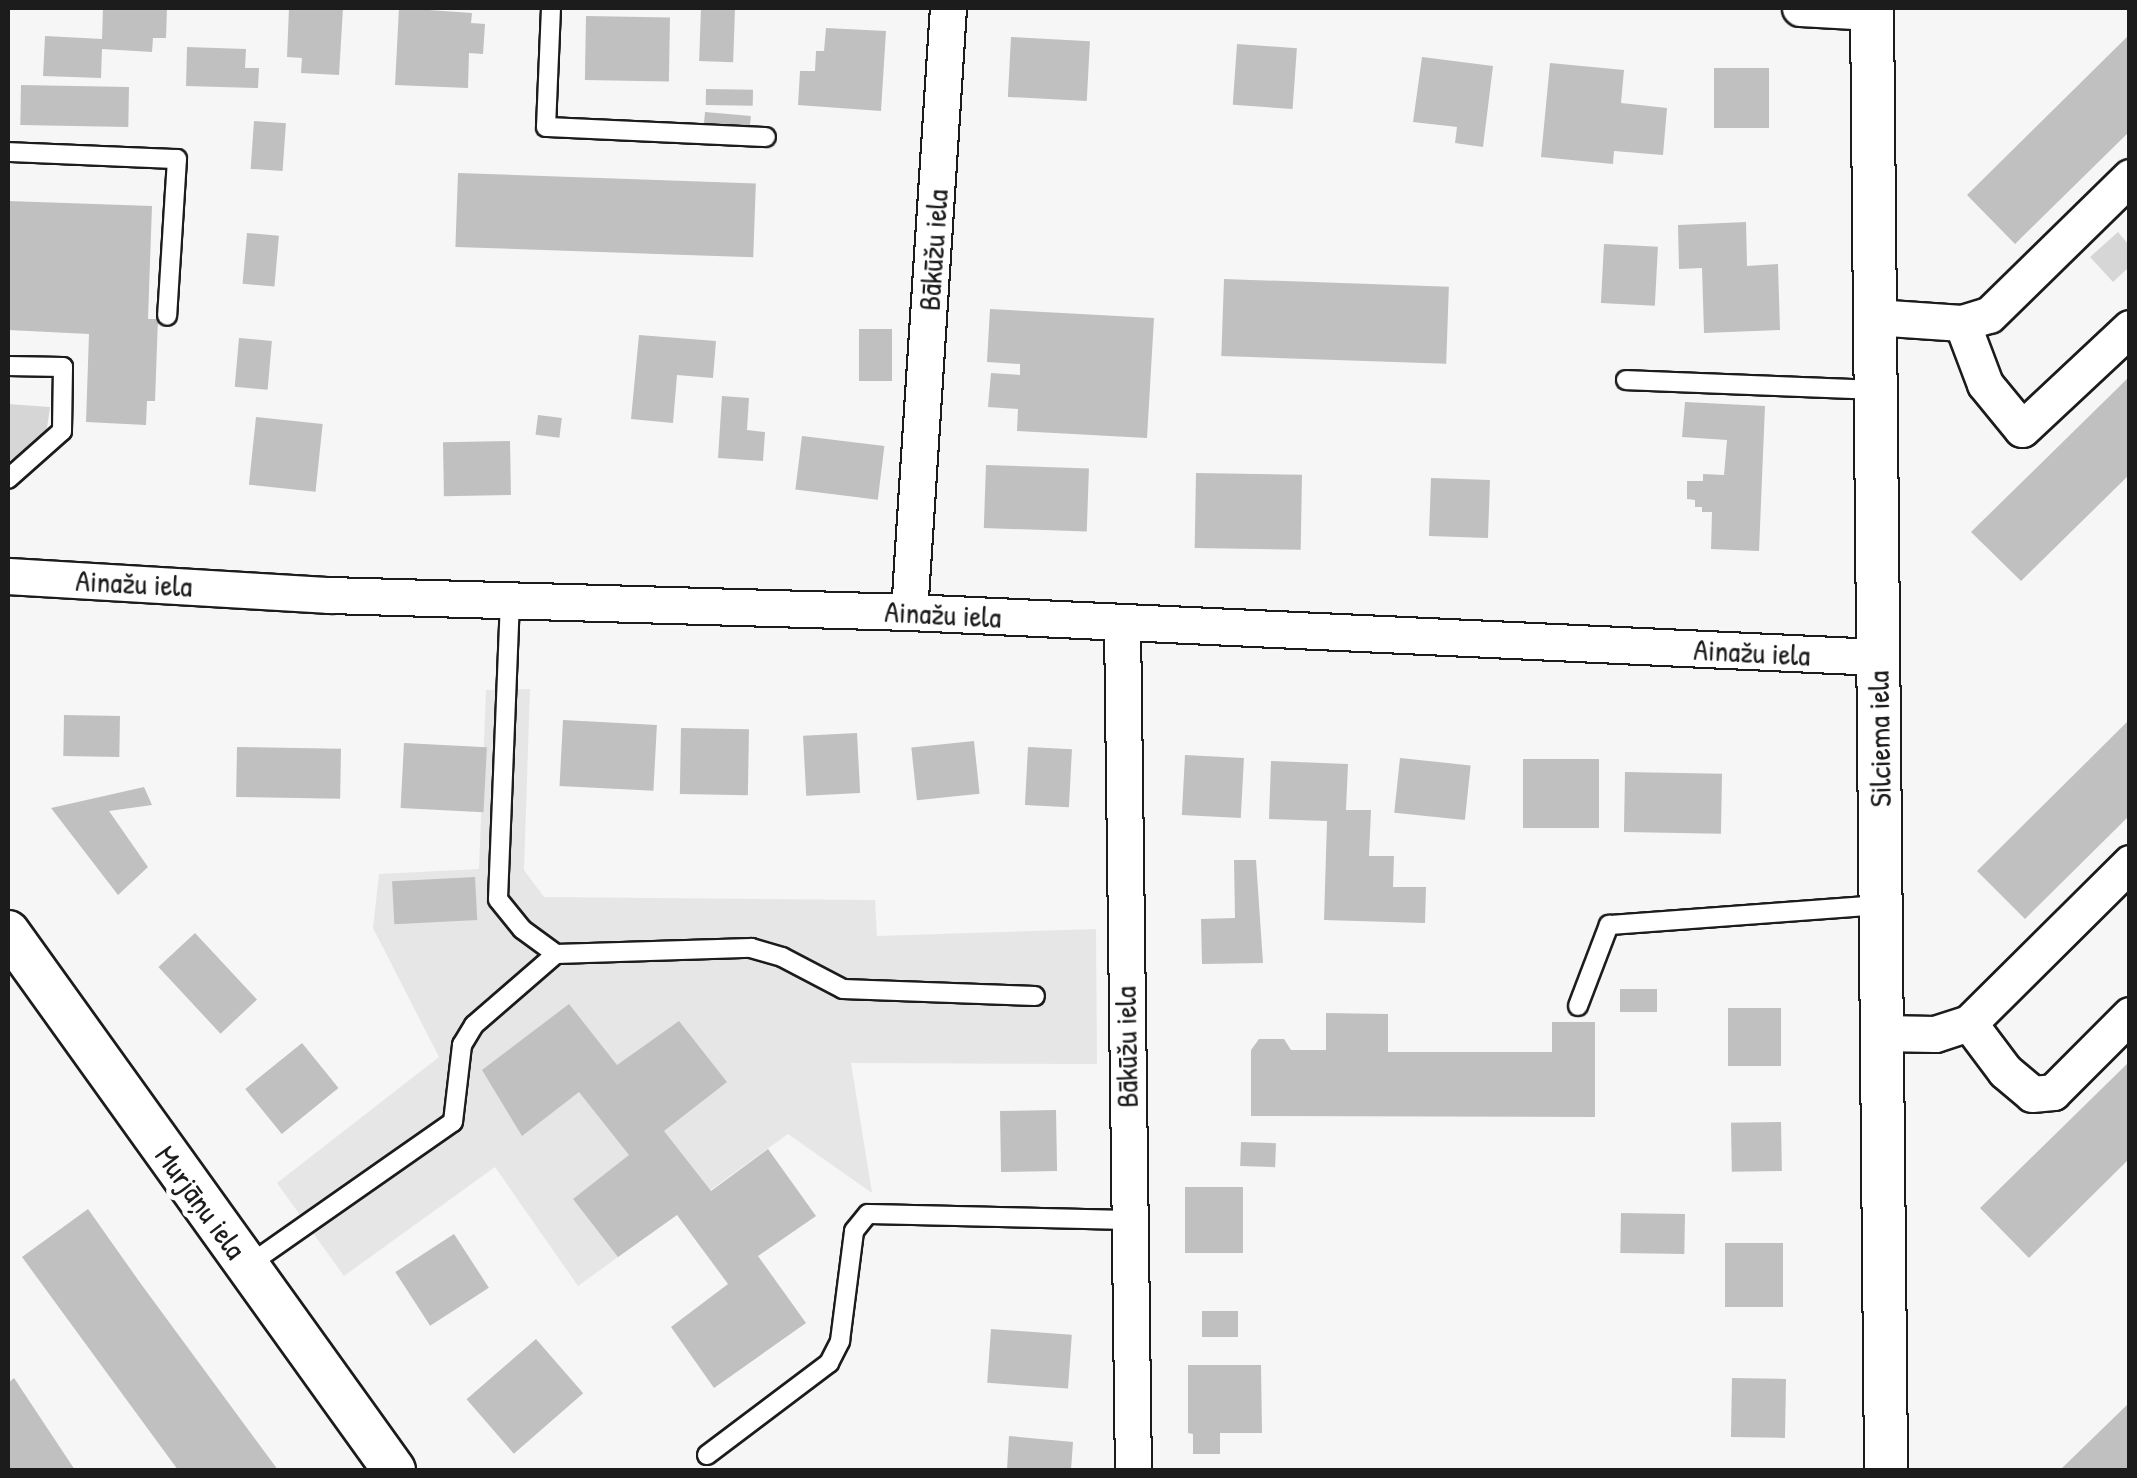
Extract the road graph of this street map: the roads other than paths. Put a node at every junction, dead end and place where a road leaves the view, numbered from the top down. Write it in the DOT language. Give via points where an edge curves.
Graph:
graph roads {
  1 [pos="551,8"];
  2 [pos="948,8"];
  3 [pos="1800,8"];
  4 [pos="1872,10"];
  5 [pos="766,137"];
  6 [pos="8,152"];
  7 [pos="2130,177"];
  8 [pos="168,316"];
  9 [pos="1874,317"];
  10 [pos="1962,323"];
  11 [pos="2130,328"];
  12 [pos="8,366"];
  13 [pos="1626,380"];
  14 [pos="1876,390"];
  15 [pos="8,480"];
  16 [pos="8,576"];
  17 [pos="510,600"];
  18 [pos="909,612"];
  19 [pos="1122,623"];
  20 [pos="1878,657"];
  21 [pos="2130,863"];
  22 [pos="1881,905"];
  23 [pos="8,932"];
  24 [pos="556,954"];
  25 [pos="1035,996"];
  26 [pos="1578,1006"];
  27 [pos="2130,1015"];
  28 [pos="1969,1023"];
  29 [pos="1882,1033"];
  30 [pos="1130,1220"];
  31 [pos="247,1266"];
  32 [pos="707,1456"];
  33 [pos="394,1470"];
  34 [pos="1133,1470"];
  35 [pos="1886,1470"];
  1 -- 5 [label="lane" via="546,127"];
  2 -- 18 [label="street, Bākūžu iela"];
  3 -- 4 [label="street"];
  4 -- 9 [label="street, Silciema iela"];
  6 -- 8 [label="lane" via="177,159"];
  7 -- 10 [label="street" via="1989,316"];
  9 -- 10 [label="street"];
  9 -- 14 [label="street, Silciema iela"];
  10 -- 11 [label="street" via="1985,384 2022,430"];
  12 -- 15 [label="lane" via="63,367 62,432"];
  13 -- 14 [label="lane"];
  14 -- 20 [label="street, Silciema iela"];
  16 -- 17 [label="street, Ainažu iela"];
  17 -- 18 [label="street, Ainažu iela"];
  17 -- 24 [label="lane" via="498,899 522,929"];
  18 -- 19 [label="street, Ainažu iela"];
  19 -- 20 [label="street, Ainažu iela"];
  19 -- 30 [label="street, Bākūžu iela"];
  20 -- 22 [label="street, Silciema iela"];
  21 -- 28 [label="street"];
  22 -- 26 [label="lane" via="1609,926"];
  22 -- 29 [label="street, Silciema iela"];
  23 -- 31 [label="street, Murjāņu iela"];
  24 -- 25 [label="lane" via="751,948 782,956 843,988"];
  24 -- 31 [label="lane" via="474,1025 462,1046 453,1122"];
  27 -- 28 [label="street" via="2053,1092 2032,1094"];
  28 -- 29 [label="street" via="1934,1034"];
  29 -- 35 [label="street, Silciema iela"];
  30 -- 32 [label="lane" via="868,1214 854,1230 840,1341 829,1363"];
  30 -- 34 [label="street, Bākūžu iela"];
  31 -- 33 [label="street, Murjāņu iela"];
}
